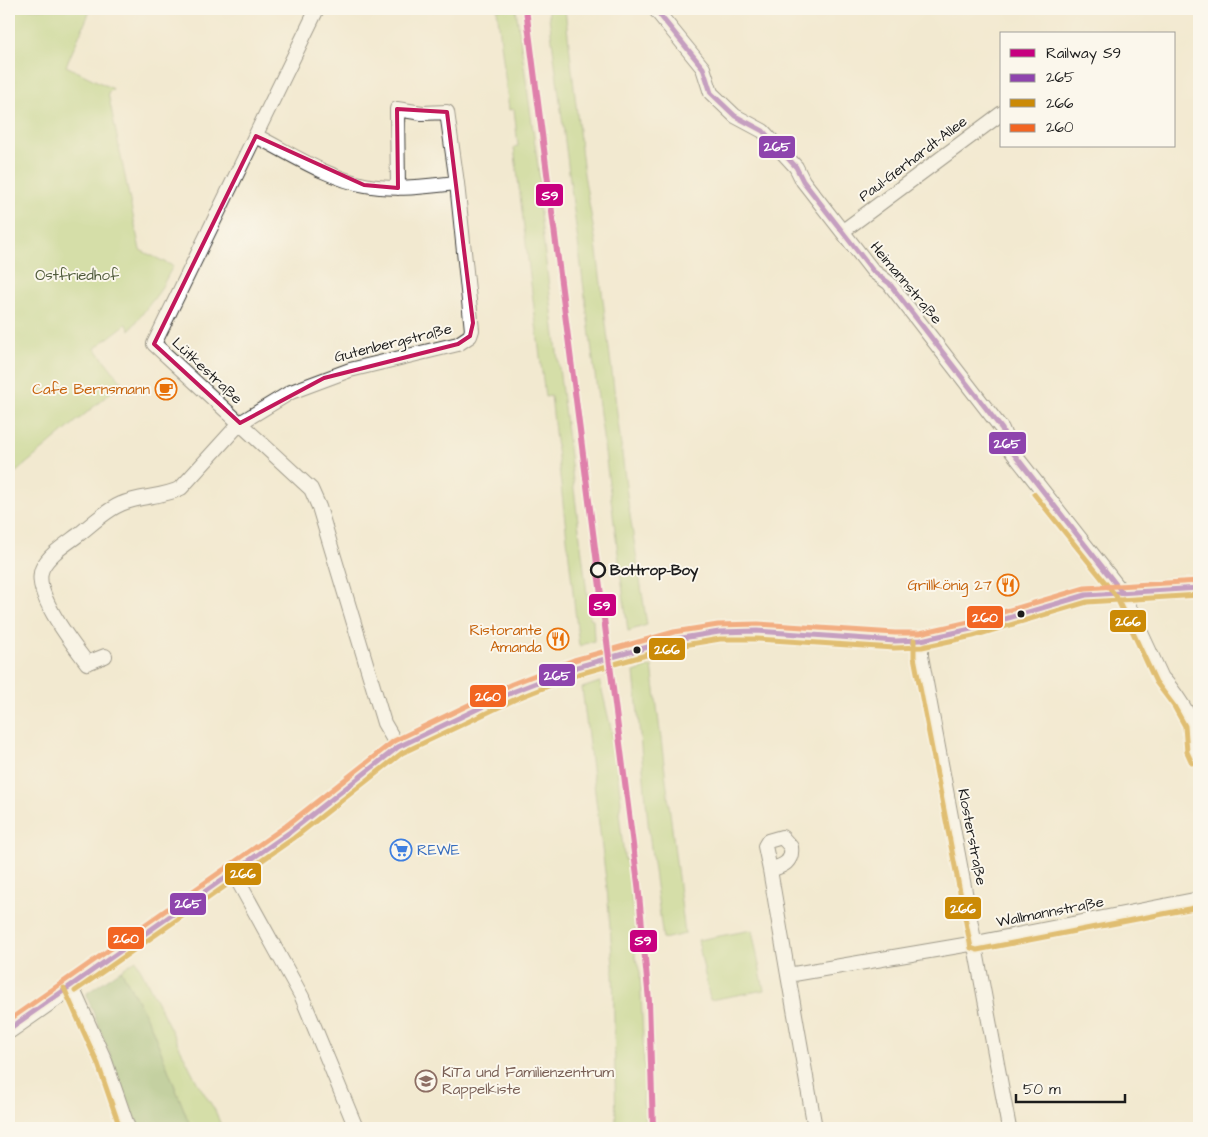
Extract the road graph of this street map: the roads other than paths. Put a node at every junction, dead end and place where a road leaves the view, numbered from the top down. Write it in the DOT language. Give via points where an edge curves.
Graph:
graph roads {
  1 [pos="318,9"];
  2 [pos="655,9"];
  3 [pos="1000,114"];
  4 [pos="256,136"];
  5 [pos="457,183"];
  6 [pos="398,188"];
  7 [pos="843,231"];
  8 [pos="240,423"];
  9 [pos="1199,588"];
  10 [pos="1122,592"];
  11 [pos="921,640"];
  12 [pos="105,656"];
  13 [pos="398,747"];
  14 [pos="1199,760"];
  15 [pos="770,870"];
  16 [pos="233,872"];
  17 [pos="1199,900"];
  18 [pos="976,943"];
  19 [pos="788,975"];
  20 [pos="71,985"];
  21 [pos="9,1029"];
  22 [pos="128,1128"];
  23 [pos="356,1128"];
  24 [pos="814,1128"];
  25 [pos="1009,1128"];
  1 -- 4 [label="street, Lütkestraße"];
  2 -- 7 [label="street, Heimannstraße" via="703,68 711,93 735,116 763,131 796,167 803,181"];
  3 -- 7 [label="street, Paul-Gerhardt-Allee"];
  4 -- 6 [label="street" via="352,181"];
  4 -- 8 [label="street, Lütkestraße" via="154,344"];
  5 -- 6 [label="street"];
  5 -- 6 [label="street, Gutenbergstraße" via="447,112 397,109"];
  5 -- 8 [label="street, Gutenbergstraße" via="472,323 470,336 458,344 324,378 291,392"];
  7 -- 10 [label="street, Heimannstraße" via="873,271 889,283 969,386 1002,429 1010,449"];
  8 -- 12 [label="street" via="180,488 168,494 122,504 57,550 42,567 39,579 68,639 88,663"];
  8 -- 13 [label="street, Lütkestraße" via="311,489 384,723"];
  9 -- 10 [label="main road"];
  10 -- 11 [label="main road" via="1086,595 971,629"];
  10 -- 14 [label="street, Heimannstraße" via="1158,670 1172,688 1194,729 1193,748"];
  11 -- 13 [label="main road" via="736,631 676,639 597,661 515,691"];
  11 -- 18 [label="street, Klosterstraße" via="921,656"];
  13 -- 16 [label="main road" via="290,832"];
  15 -- 19 [label="street"];
  16 -- 20 [label="main road"];
  16 -- 23 [label="street" via="302,997"];
  17 -- 18 [label="street, Wallmannstraße"];
  18 -- 19 [label="street, Wallmannstraße"];
  18 -- 25 [label="street, Klosterstraße"];
  19 -- 24 [label="street"];
  20 -- 21 [label="main road"];
  20 -- 22 [label="street" via="105,1062"];
}
